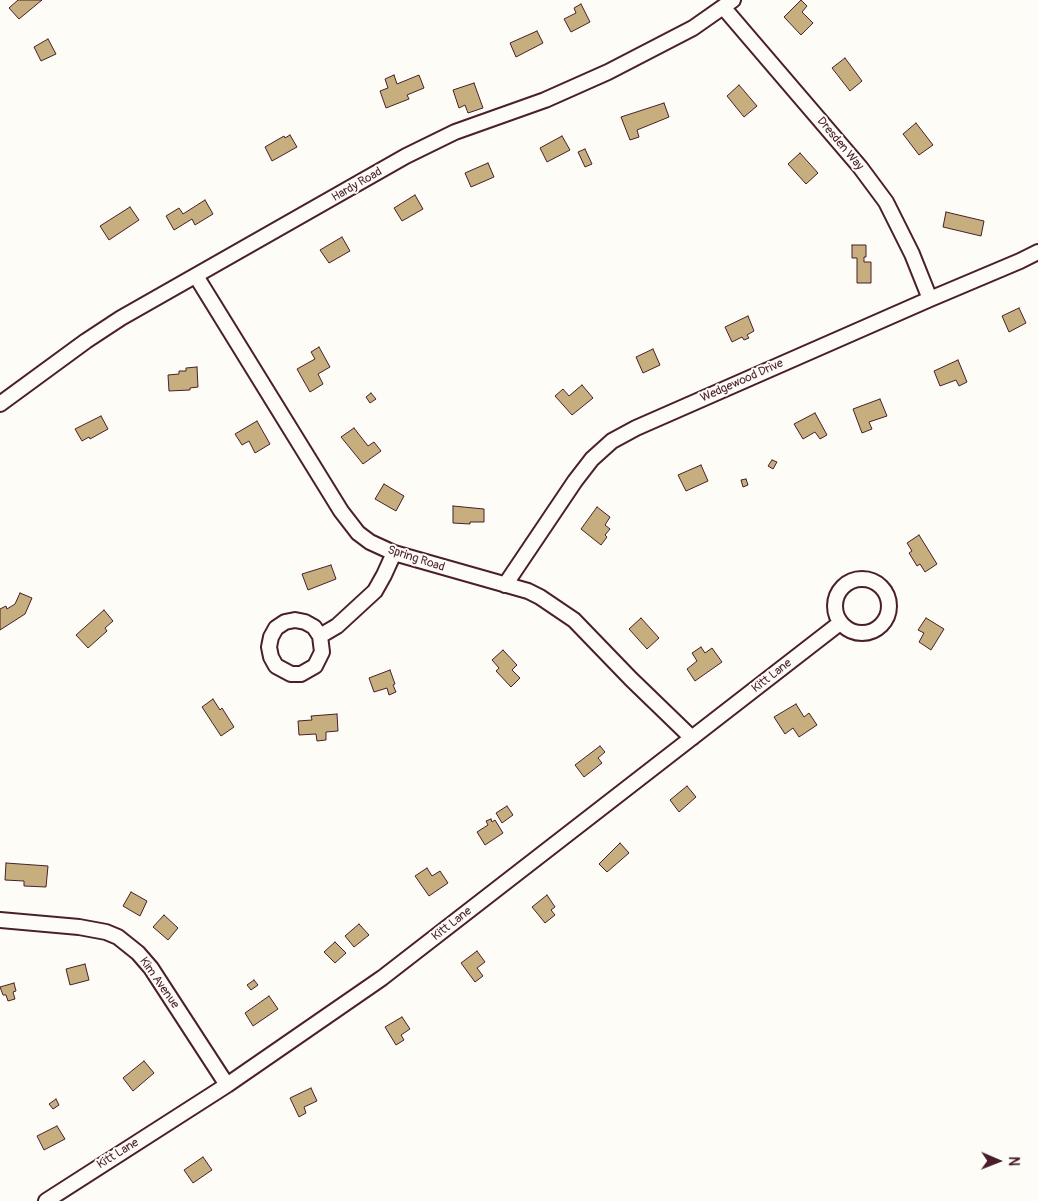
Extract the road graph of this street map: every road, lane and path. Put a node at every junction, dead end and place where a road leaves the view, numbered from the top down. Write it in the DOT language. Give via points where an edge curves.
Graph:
graph roads {
  1 [pos="728,3"];
  2 [pos="1038,252"];
  3 [pos="196,276"];
  4 [pos="930,299"];
  5 [pos="0,404"];
  6 [pos="394,553"];
  7 [pos="505,585"];
  8 [pos="840,623"];
  9 [pos="320,636"];
  10 [pos="692,738"];
  11 [pos="0,920"];
  12 [pos="227,1085"];
  13 [pos="46,1201"];
  1 -- 3 [label="street, Hardy Road" via="693,28 608,72 545,100 455,132 406,156"];
  1 -- 4 [label="street, Dresden Way" via="886,202"];
  2 -- 4 [label="street, Wedgewood Drive"];
  3 -- 5 [label="street, Hardy Road" via="86,341"];
  3 -- 6 [label="street, Spring Road" via="349,522 370,542"];
  4 -- 7 [label="street, Wedgewood Drive" via="612,441 575,481"];
  6 -- 7 [label="street, Spring Road"];
  6 -- 9 [label="street" via="375,591"];
  7 -- 10 [label="street, Spring Road" via="540,597 574,620"];
  8 -- 10 [label="street, Kitt Lane"];
  10 -- 12 [label="street, Kitt Lane" via="382,978"];
  11 -- 12 [label="street, Kim Avenue" via="79,927 118,937 151,968"];
  12 -- 13 [label="street, Kitt Lane"];
}
